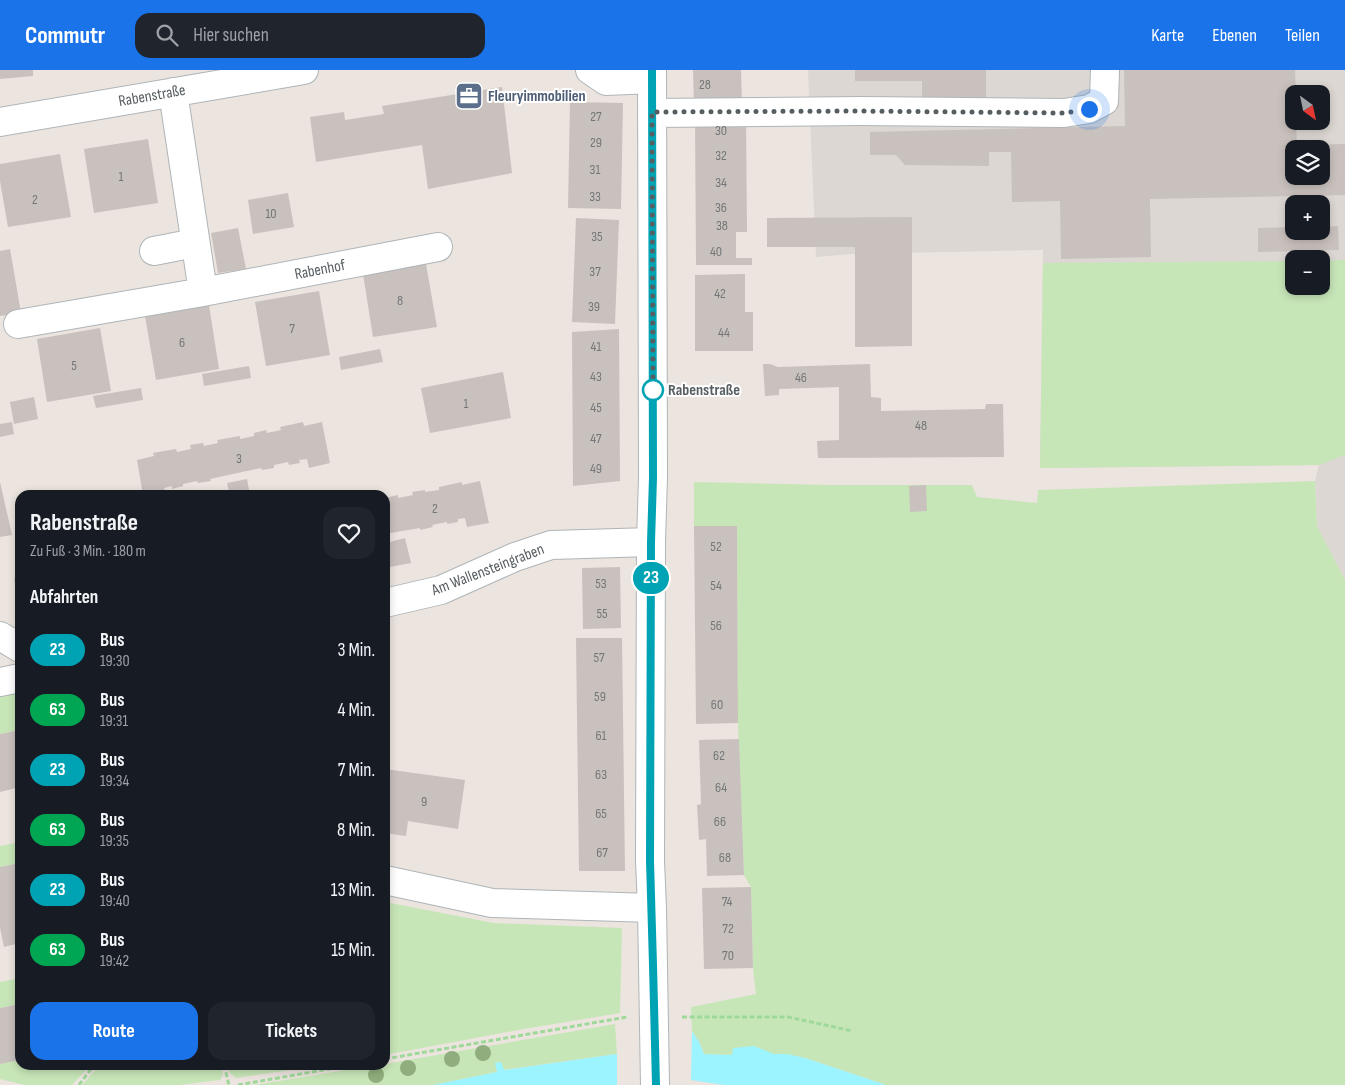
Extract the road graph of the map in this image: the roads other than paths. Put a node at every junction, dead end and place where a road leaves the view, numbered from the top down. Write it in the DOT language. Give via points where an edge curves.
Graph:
graph roads {
  1 [pos="304,70"];
  2 [pos="590,70"];
  3 [pos="1105,70"];
  4 [pos="656,73"];
  5 [pos="173,92"];
  6 [pos="652,112"];
  7 [pos="0,122"];
  8 [pos="195,244"];
  9 [pos="438,247"];
  10 [pos="154,252"];
  11 [pos="203,292"];
  12 [pos="18,324"];
  13 [pos="651,542"];
  14 [pos="390,602"];
  15 [pos="0,636"];
  16 [pos="15,645"];
  17 [pos="15,679"];
  18 [pos="0,682"];
  19 [pos="390,881"];
  20 [pos="652,908"];
  21 [pos="656,1085"];
  1 -- 5 [label="street, Rabenstraße"];
  2 -- 4 [label="street" via="606,81"];
  3 -- 6 [label="street" via="1104,101 1089,109 1064,113"];
  4 -- 6 [label="street"];
  5 -- 7 [label="street, Rabenstraße"];
  5 -- 8 [label="street"];
  6 -- 13 [label="street"];
  8 -- 10 [label="street"];
  8 -- 11 [label="street"];
  9 -- 11 [label="street, Rabenhof"];
  11 -- 12 [label="street, Rabenhof"];
  13 -- 14 [label="street, Am Wallensteingraben" via="551,545 440,590"];
  13 -- 20 [label="street"];
  15 -- 16 [label="street"];
  17 -- 18 [label="street"];
  19 -- 20 [label="street" via="492,903"];
  20 -- 21 [label="street"];
}
